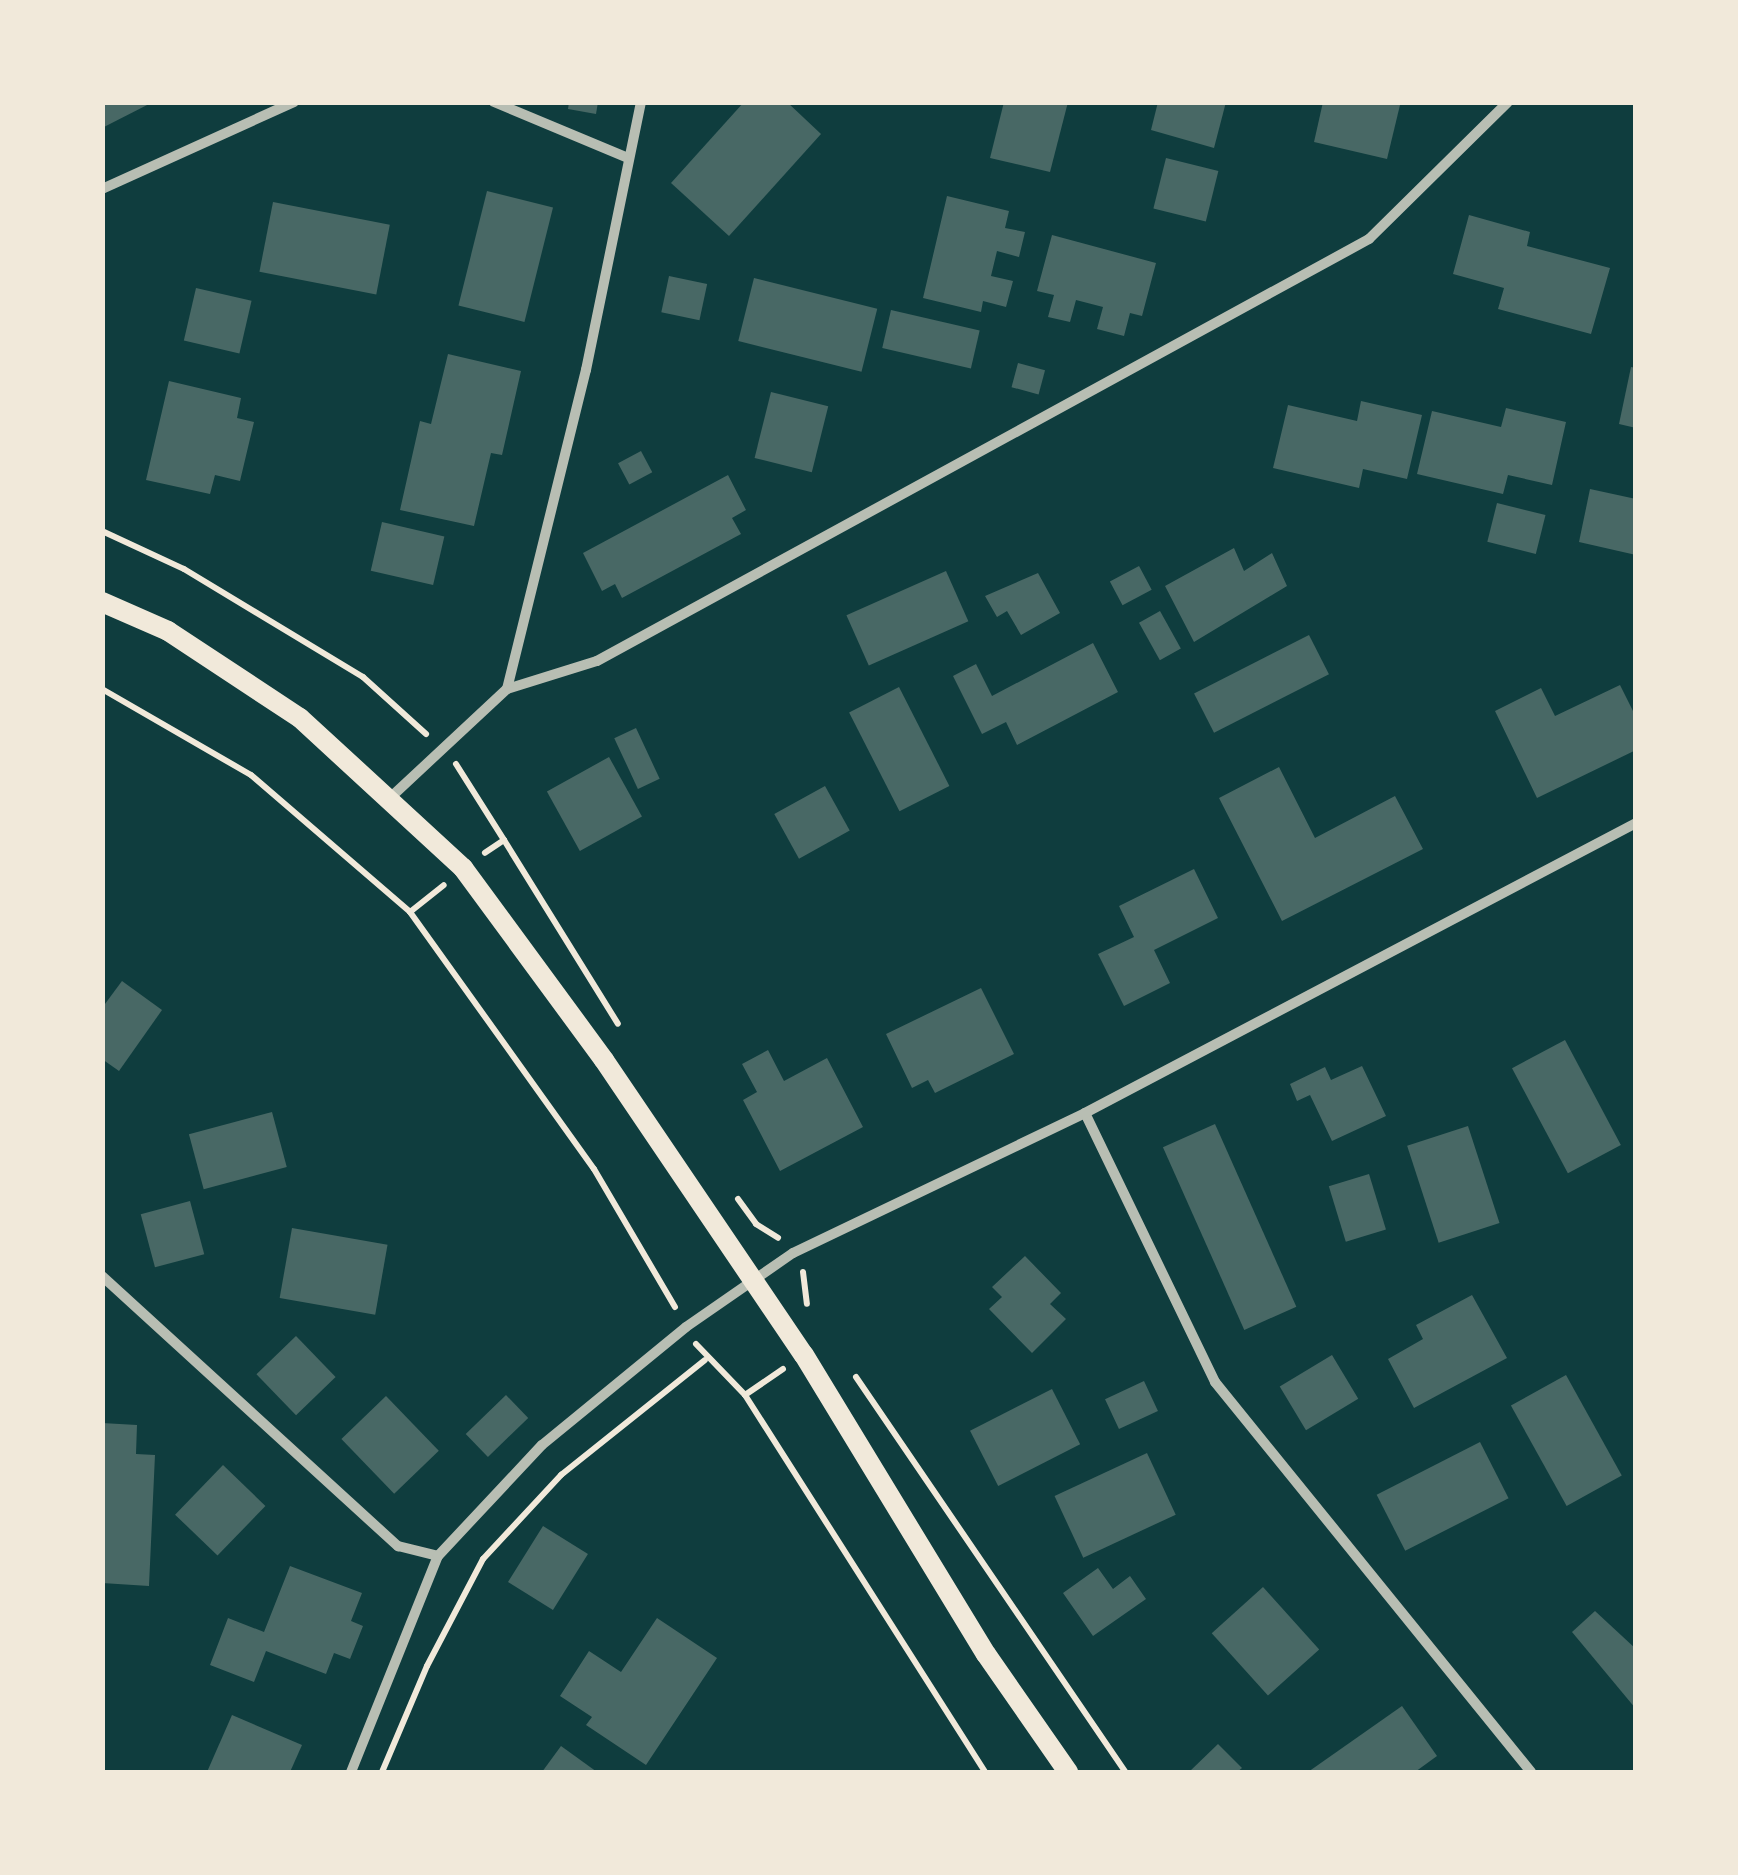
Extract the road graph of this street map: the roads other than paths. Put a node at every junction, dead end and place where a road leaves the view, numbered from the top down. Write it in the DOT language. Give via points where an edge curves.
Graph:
graph roads {
  1 [pos="294,102"];
  2 [pos="494,102"];
  3 [pos="641,102"];
  4 [pos="1508,102"];
  5 [pos="628,158"];
  6 [pos="102,189"];
  7 [pos="102,602"];
  8 [pos="507,689"];
  9 [pos="391,797"];
  10 [pos="1636,824"];
  11 [pos="1085,1113"];
  12 [pos="102,1276"];
  13 [pos="749,1283"];
  14 [pos="438,1556"];
  15 [pos="351,1772"];
  16 [pos="1068,1772"];
  17 [pos="1531,1772"];
  1 -- 6 [label="street"];
  2 -- 5 [label="street"];
  3 -- 5 [label="street"];
  4 -- 8 [label="street" via="1369,239 597,660"];
  5 -- 8 [label="street" via="586,370"];
  7 -- 9 [label="main road" via="168,631 300,718"];
  8 -- 9 [label="street"];
  9 -- 13 [label="main road" via="463,868 604,1060"];
  10 -- 11 [label="street"];
  11 -- 13 [label="street" via="793,1254"];
  11 -- 17 [label="street" via="1215,1382"];
  12 -- 14 [label="street" via="398,1546"];
  13 -- 14 [label="street" via="542,1445"];
  13 -- 16 [label="main road" via="804,1356 986,1654"];
  14 -- 15 [label="street"];
}
